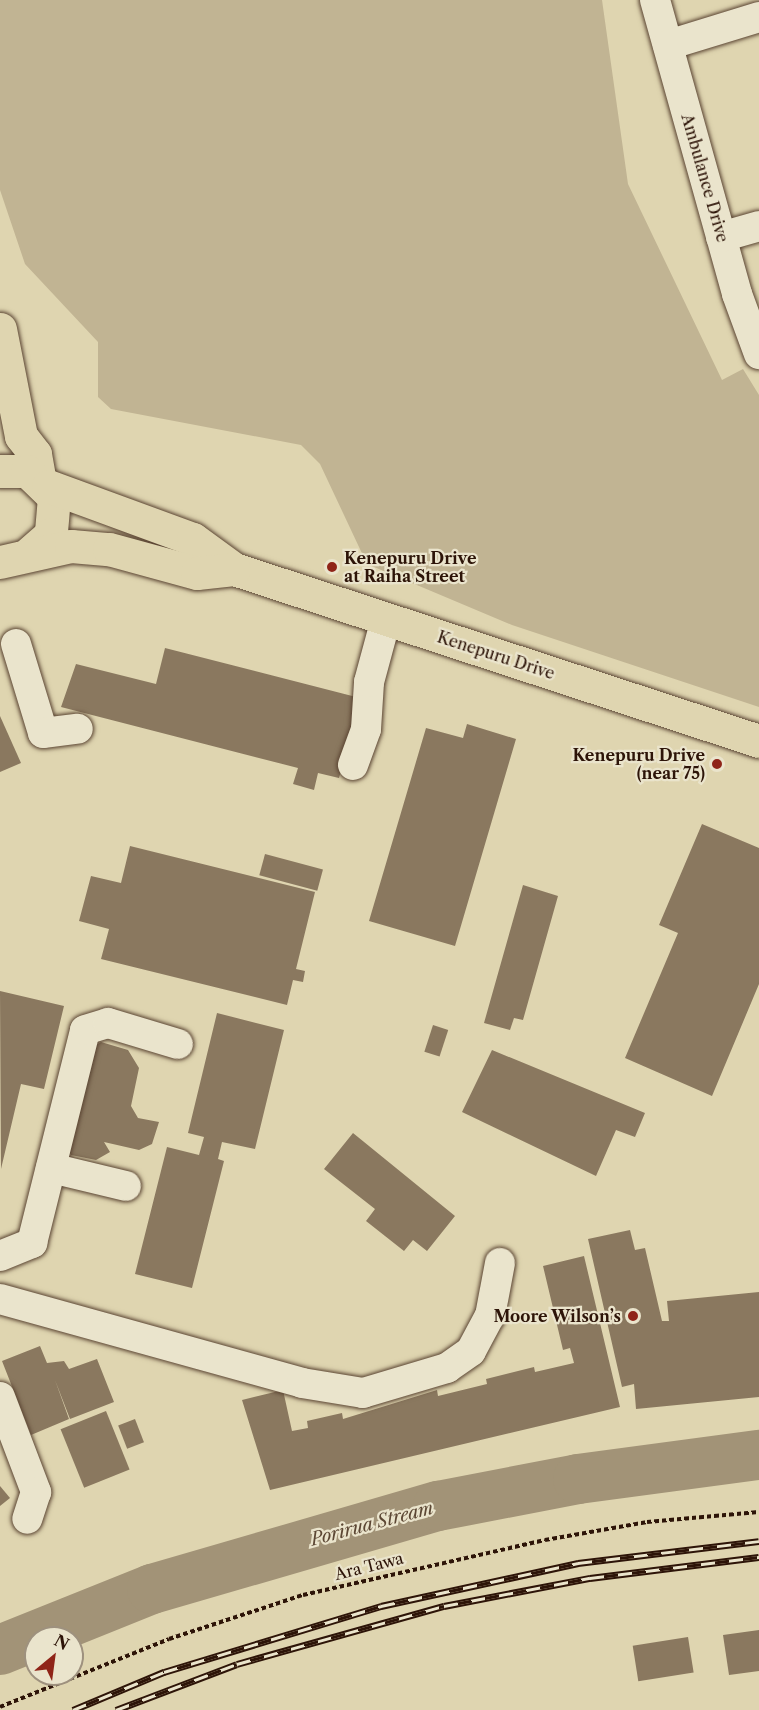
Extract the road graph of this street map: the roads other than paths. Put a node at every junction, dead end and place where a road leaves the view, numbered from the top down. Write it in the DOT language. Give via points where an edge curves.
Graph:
graph roads {
  1 [pos="655,0"];
  2 [pos="759,17"];
  3 [pos="668,45"];
  4 [pos="759,226"];
  5 [pos="721,237"];
  6 [pos="0,329"];
  7 [pos="759,354"];
  8 [pos="0,471"];
  9 [pos="43,481"];
  10 [pos="12,555"];
  11 [pos="234,569"];
  12 [pos="386,619"];
  13 [pos="16,644"];
  14 [pos="78,729"];
  15 [pos="759,741"];
  16 [pos="353,765"];
  17 [pos="178,1044"];
  18 [pos="51,1168"];
  19 [pos="126,1186"];
  20 [pos="0,1256"];
  21 [pos="500,1263"];
  22 [pos="0,1299"];
  23 [pos="0,1397"];
  24 [pos="27,1519"];
  1 -- 3 [label="street, Ambulance Drive"];
  2 -- 3 [label="street"];
  3 -- 5 [label="street, Ambulance Drive"];
  4 -- 5 [label="street"];
  5 -- 7 [label="street, Ambulance Drive"];
  6 -- 9 [label="main road" via="21,436 35,454"];
  8 -- 9 [label="main road, Kenepuru Drive" via="27,471"];
  9 -- 10 [label="main road, Kenepuru Drive" via="56,522 42,545"];
  9 -- 11 [label="main road, Kenepuru Drive" via="193,539"];
  10 -- 11 [label="main road, Kenepuru Drive" via="71,546 110,549 197,573"];
  11 -- 12 [label="main road, Kenepuru Drive"];
  12 -- 15 [label="main road, Kenepuru Drive"];
  12 -- 16 [label="street" via="369,682 366,729"];
  13 -- 14 [label="street" via="43,733"];
  17 -- 18 [label="street" via="108,1023 85,1030"];
  18 -- 19 [label="street"];
  18 -- 20 [label="street" via="32,1243"];
  21 -- 22 [label="street" via="490,1316 471,1351 447,1368 363,1393 302,1383"];
  23 -- 24 [label="street" via="36,1492"];
}
